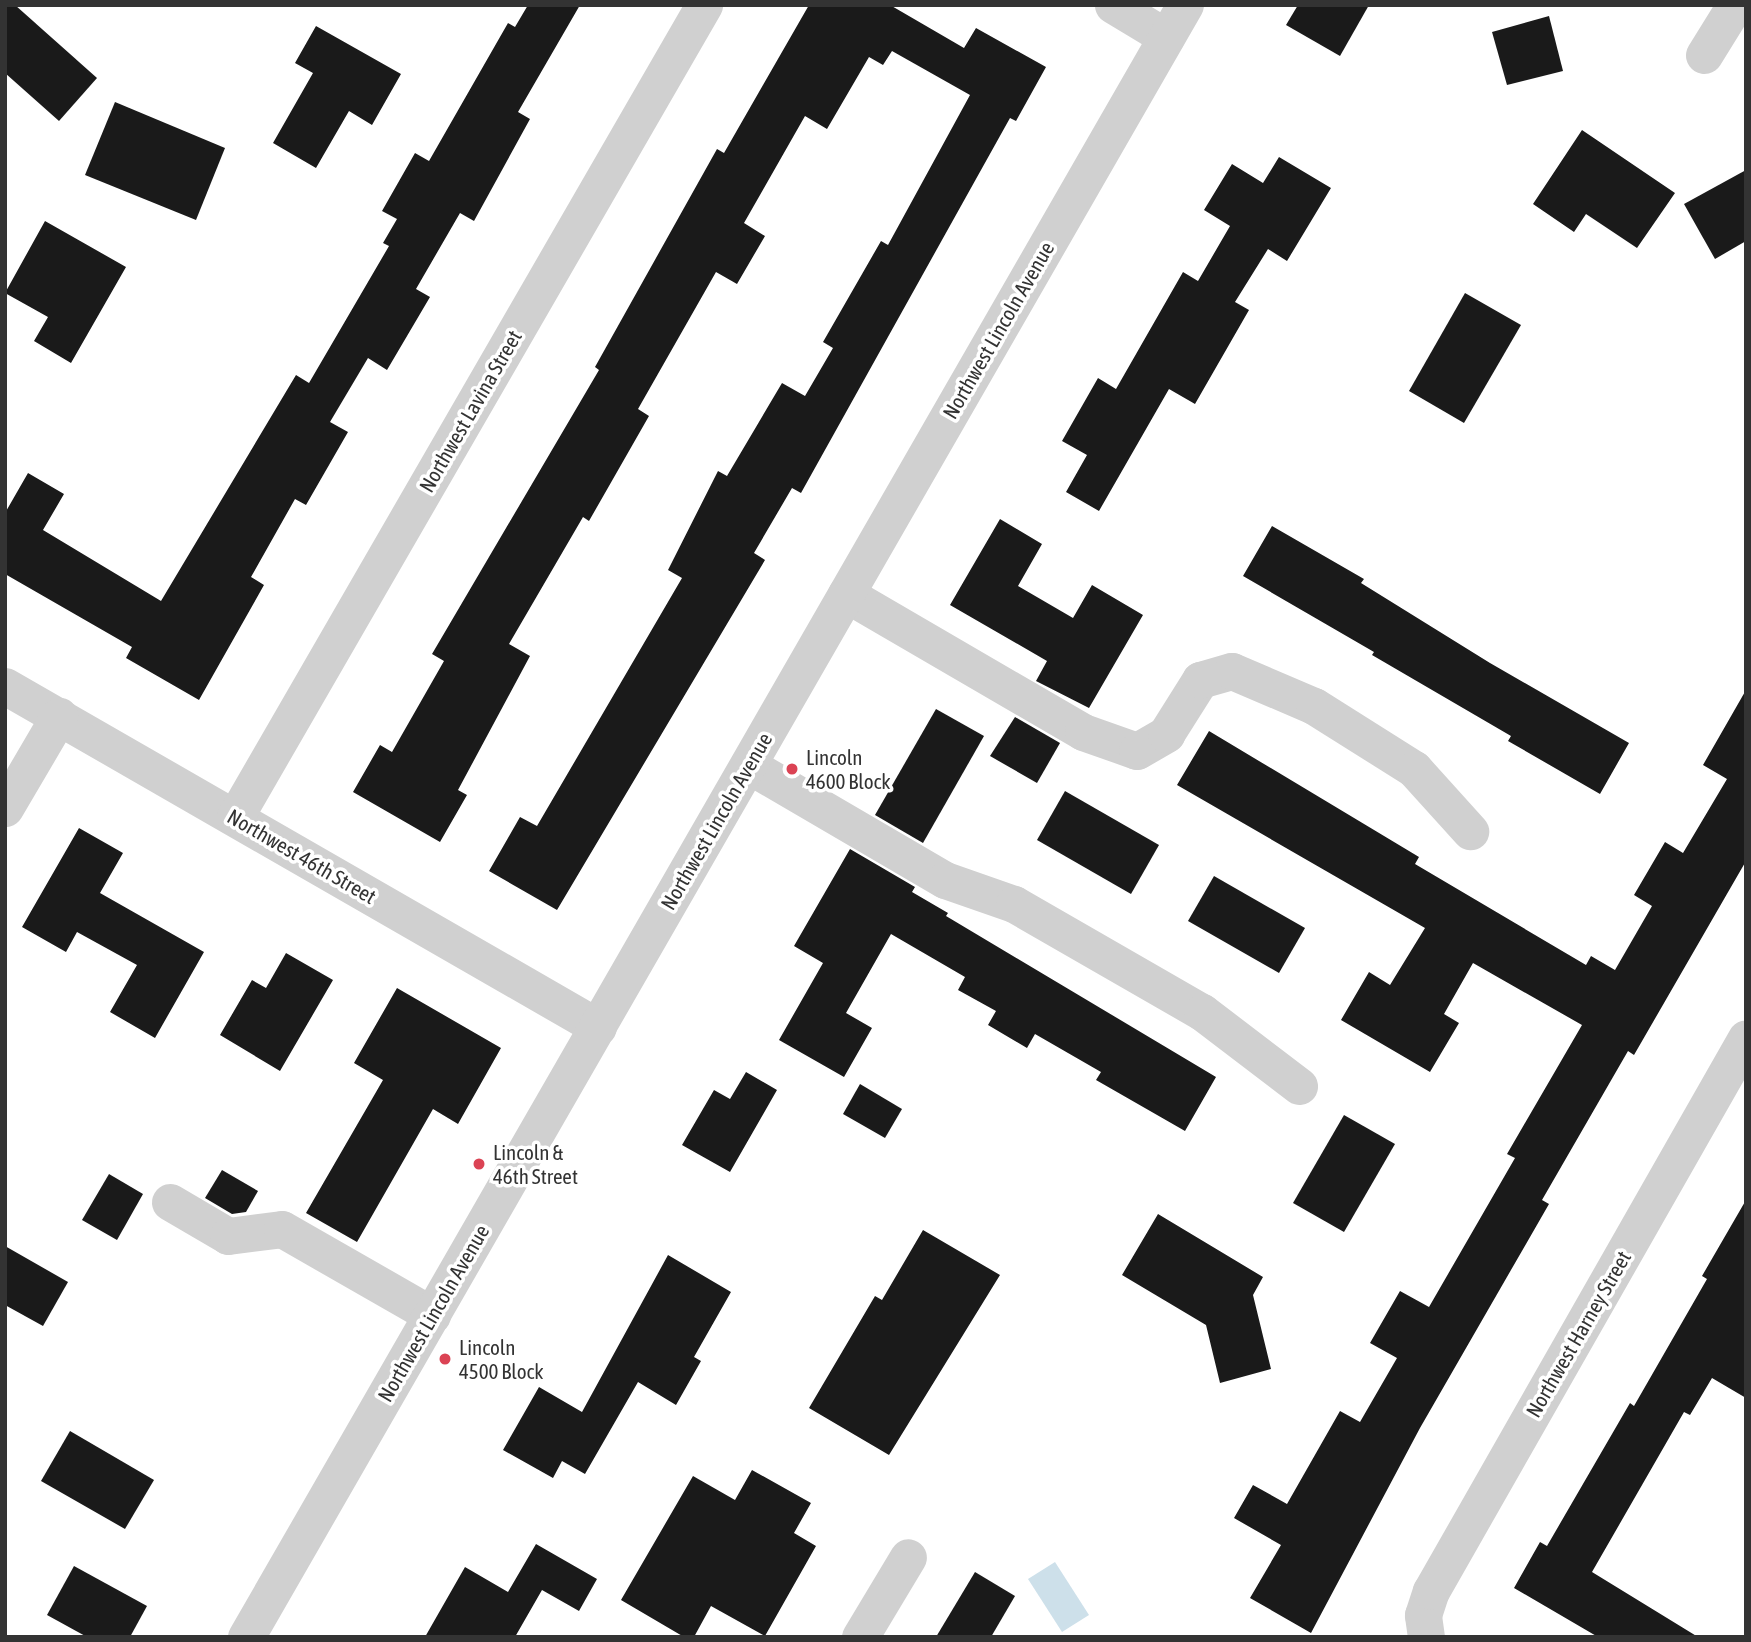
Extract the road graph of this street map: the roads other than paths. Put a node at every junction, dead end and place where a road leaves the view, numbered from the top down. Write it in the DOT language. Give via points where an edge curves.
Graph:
graph roads {
  1 [pos="705,5"];
  2 [pos="1113,5"];
  3 [pos="1185,5"];
  4 [pos="1735,5"];
  5 [pos="1166,37"];
  6 [pos="1704,55"];
  7 [pos="846,594"];
  8 [pos="5,686"];
  9 [pos="59,716"];
  10 [pos="748,765"];
  11 [pos="5,808"];
  12 [pos="235,817"];
  13 [pos="1470,831"];
  14 [pos="598,1027"];
  15 [pos="1746,1038"];
  16 [pos="1299,1086"];
  17 [pos="170,1202"];
  18 [pos="432,1315"];
  19 [pos="908,1557"];
  20 [pos="1424,1635"];
  21 [pos="246,1637"];
  22 [pos="860,1637"];
  1 -- 12 [label="street, Northwest Lavina Street"];
  2 -- 5 [label="street"];
  3 -- 5 [label="street, Northwest Lincoln Avenue"];
  4 -- 6 [label="street"];
  5 -- 7 [label="street, Northwest Lincoln Avenue"];
  7 -- 10 [label="street, Northwest Lincoln Avenue"];
  7 -- 13 [label="street" via="1083,732 1137,751 1166,734 1200,680 1232,671 1314,706 1414,769"];
  8 -- 9 [label="street, Northwest 46th Street"];
  9 -- 11 [label="street"];
  9 -- 12 [label="street, Northwest 46th Street"];
  10 -- 14 [label="street, Northwest Lincoln Avenue"];
  10 -- 16 [label="street" via="945,880 1014,904 1202,1012"];
  12 -- 14 [label="street, Northwest 46th Street"];
  14 -- 18 [label="street, Northwest Lincoln Avenue"];
  15 -- 20 [label="street, Northwest Harney Street" via="1431,1591 1423,1615"];
  17 -- 18 [label="street" via="228,1236 282,1229"];
  18 -- 21 [label="street, Northwest Lincoln Avenue"];
  19 -- 22 [label="street"];
}
